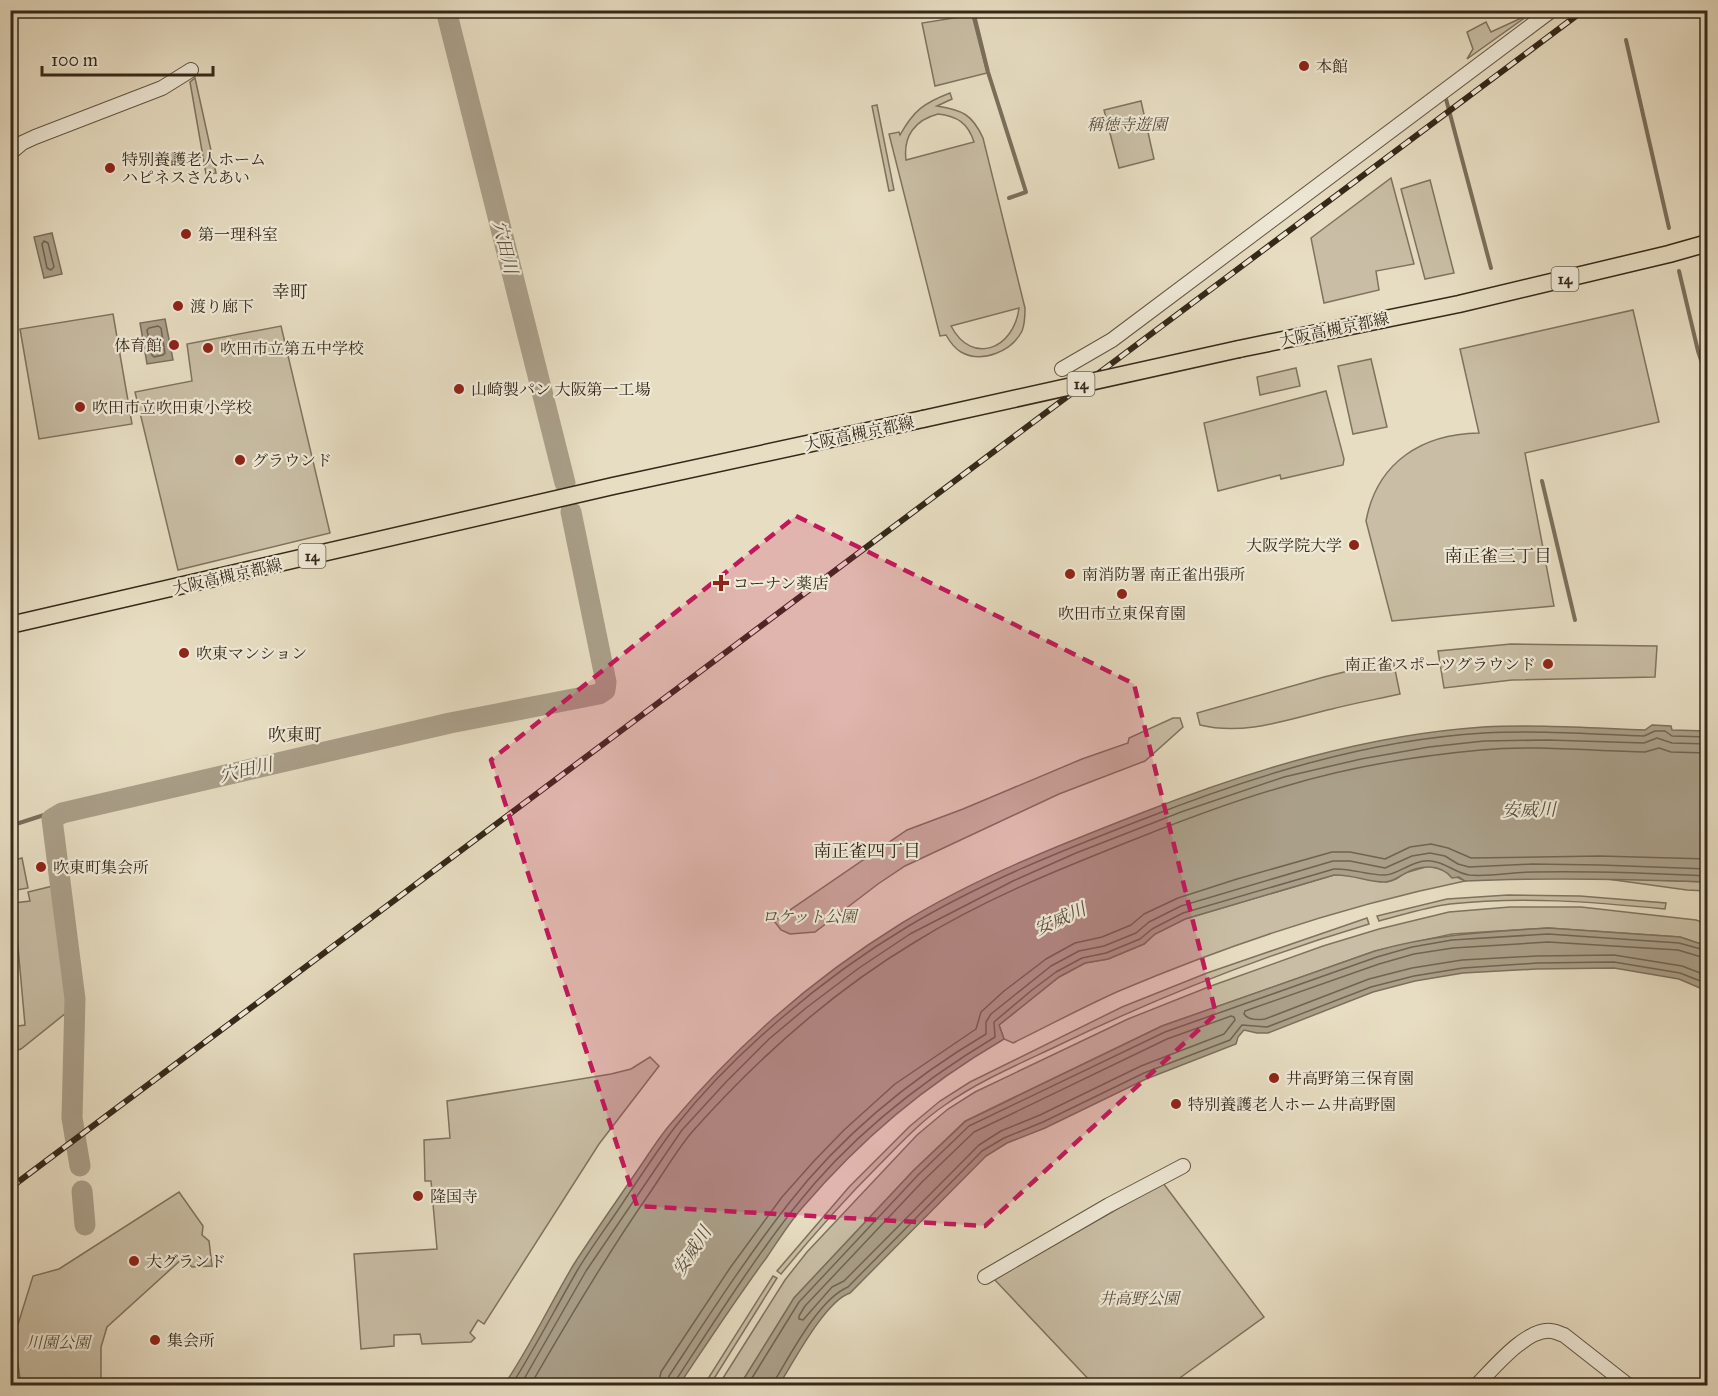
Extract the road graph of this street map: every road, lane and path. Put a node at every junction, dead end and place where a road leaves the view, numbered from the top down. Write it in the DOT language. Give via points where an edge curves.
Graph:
graph roads {
  1 [pos="1552,10"];
  2 [pos="191,70"];
  3 [pos="10,153"];
  4 [pos="1707,243"];
  5 [pos="1062,369"];
  6 [pos="10,625"];
  7 [pos="1183,1166"];
  8 [pos="985,1277"];
  9 [pos="1476,1386"];
  10 [pos="1629,1386"];
  1 -- 5 [label="street, 14" via="1112,340"];
  2 -- 3 [label="street" via="162,88 28,140"];
  4 -- 6 [label="main road, 大阪高槻京都線 / 14, bridge" via="1459,304 613,486"];
  7 -- 8 [label="street"];
  9 -- 10 [label="street" via="1517,1346 1538,1332 1551,1330 1564,1335"];
}
